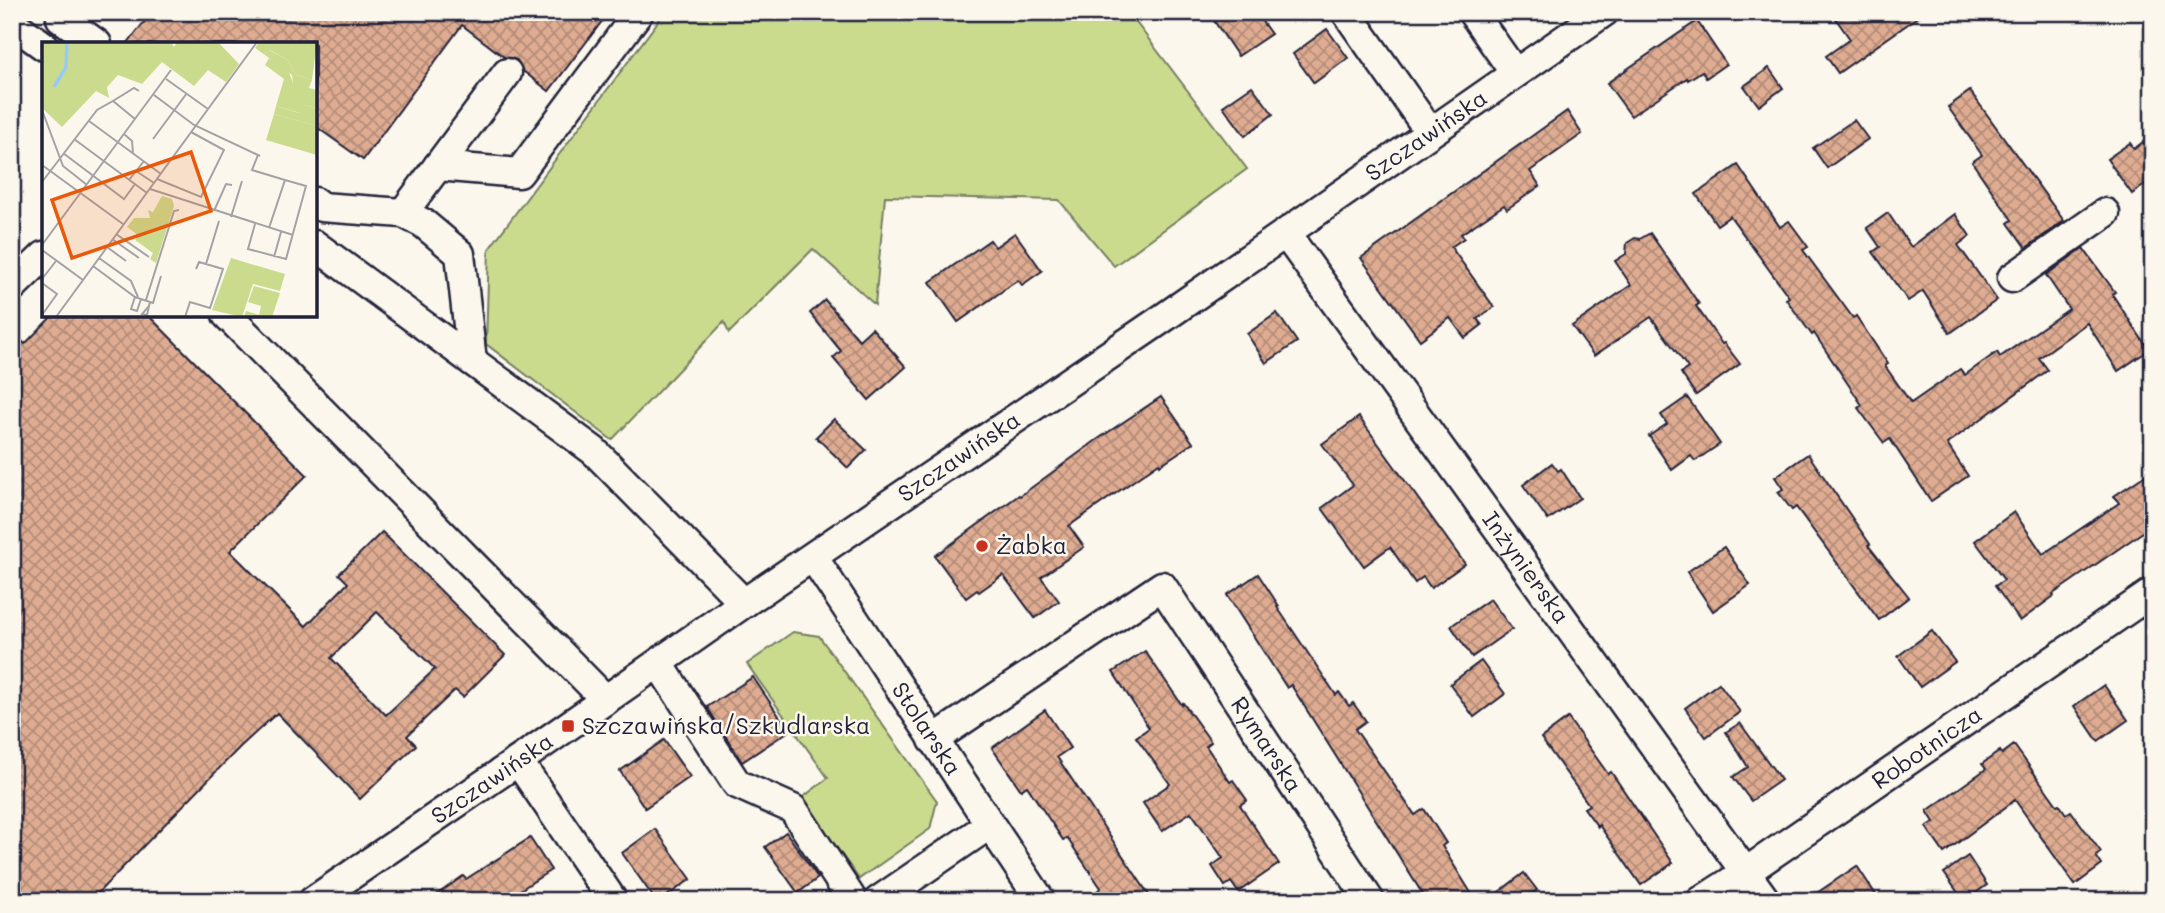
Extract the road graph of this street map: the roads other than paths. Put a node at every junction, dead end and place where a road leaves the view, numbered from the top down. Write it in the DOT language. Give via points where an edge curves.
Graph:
graph roads {
  1 [pos="66,12"];
  2 [pos="639,12"];
  3 [pos="1346,12"];
  4 [pos="1472,12"];
  5 [pos="1604,12"];
  6 [pos="12,23"];
  7 [pos="94,42"];
  8 [pos="42,45"];
  9 [pos="507,73"];
  10 [pos="1515,73"];
  11 [pos="1430,132"];
  12 [pos="439,166"];
  13 [pos="317,204"];
  14 [pos="2105,213"];
  15 [pos="403,214"];
  16 [pos="1286,234"];
  17 [pos="317,247"];
  18 [pos="42,258"];
  19 [pos="2012,278"];
  20 [pos="12,286"];
  21 [pos="229,317"];
  22 [pos="472,361"];
  23 [pos="813,557"];
  24 [pos="2153,592"];
  25 [pos="744,603"];
  26 [pos="659,664"];
  27 [pos="606,700"];
  28 [pos="933,740"];
  29 [pos="518,761"];
  30 [pos="989,825"];
  31 [pos="1746,872"];
  32 [pos="313,901"];
  33 [pos="613,901"];
  34 [pos="853,901"];
  35 [pos="878,901"];
  36 [pos="1041,901"];
  37 [pos="1370,901"];
  38 [pos="1701,901"];
  39 [pos="1766,901"];
  1 -- 7 [label="street" via="61,18"];
  2 -- 12 [label="street" via="519,173"];
  3 -- 11 [label="street"];
  4 -- 10 [label="street"];
  5 -- 10 [label="street, Szczawińska"];
  6 -- 8 [label="street"];
  9 -- 12 [label="street"];
  10 -- 11 [label="street, Szczawińska"];
  11 -- 16 [label="street, Szczawińska"];
  12 -- 15 [label="street"];
  13 -- 15 [label="street"];
  14 -- 19 [label="street"];
  15 -- 22 [label="street" via="423,223 460,254"];
  16 -- 23 [label="street, Szczawińska"];
  16 -- 31 [label="street, Inżynierska"];
  17 -- 22 [label="street"];
  18 -- 20 [label="street"];
  21 -- 27 [label="street"];
  22 -- 25 [label="street" via="594,451"];
  23 -- 25 [label="street, Szczawińska"];
  23 -- 28 [label="street, Stolarska"];
  24 -- 31 [label="street, Robotnicza"];
  25 -- 26 [label="street, Szczawińska"];
  26 -- 27 [label="street, Szczawińska"];
  26 -- 34 [label="street" via="737,784 793,809"];
  27 -- 29 [label="street, Szczawińska"];
  28 -- 30 [label="street, Stolarska"];
  28 -- 37 [label="street, Rymarska" via="1162,586"];
  29 -- 32 [label="street, Szczawińska"];
  29 -- 33 [label="street"];
  30 -- 35 [label="street"];
  30 -- 36 [label="street, Stolarska"];
  31 -- 38 [label="street, Robotnicza"];
  31 -- 39 [label="street, Inżynierska"];
}
